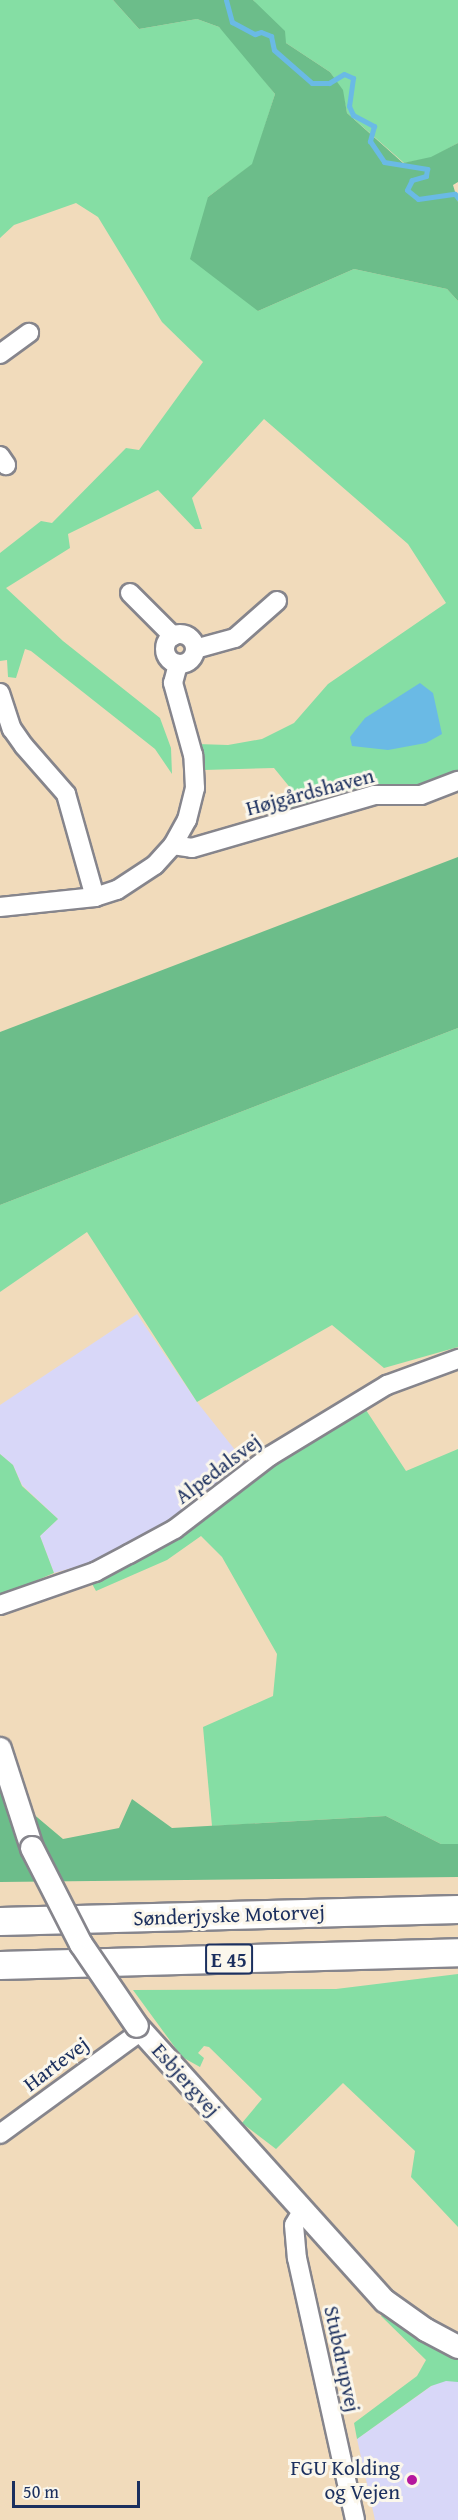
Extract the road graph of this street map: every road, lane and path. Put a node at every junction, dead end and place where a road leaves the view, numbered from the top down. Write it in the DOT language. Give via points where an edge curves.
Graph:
graph roads {
  1 [pos="29,333"];
  2 [pos="0,354"];
  3 [pos="130,593"];
  4 [pos="277,601"];
  5 [pos="173,636"];
  6 [pos="195,649"];
  7 [pos="178,664"];
  8 [pos="0,693"];
  9 [pos="458,781"];
  10 [pos="173,845"];
  11 [pos="95,897"];
  12 [pos="0,908"];
  13 [pos="458,1359"];
  14 [pos="0,1605"];
  15 [pos="0,1749"];
  16 [pos="458,1909"];
  17 [pos="0,1921"];
  18 [pos="458,1952"];
  19 [pos="192,1960"];
  20 [pos="0,1965"];
  21 [pos="0,1979"];
  22 [pos="139,2028"];
  23 [pos="0,2134"];
  24 [pos="303,2210"];
  25 [pos="458,2347"];
  26 [pos="355,2520"];
  1 -- 2 [label="street"];
  3 -- 5 [label="street"];
  4 -- 6 [label="street" via="235,638"];
  5 -- 6 [label="street" via="188,637"];
  5 -- 7 [label="street" via="166,643 166,653"];
  6 -- 7 [label="street" via="188,662"];
  7 -- 10 [label="street" via="173,683 193,755 195,788 187,820"];
  8 -- 11 [label="street" via="12,729 66,794"];
  9 -- 10 [label="street, Højgårdshaven" via="421,795 374,795 192,848"];
  10 -- 11 [label="street" via="135,880"];
  11 -- 12 [label="street"];
  13 -- 14 [label="street, Alpedalsvej" via="387,1385 270,1456 175,1529 129,1554 95,1572"];
  15 -- 22 [label="main road, Esbjergvej, bridge" via="32,1848 81,1944"];
  16 -- 17 [label="highway, Sønderjyske Motorvej / E 45"];
  18 -- 19 [label="highway, Sønderjyske Motorvej / E 45"];
  19 -- 20 [label="highway, Sønderjyske Motorvej / E 45"];
  19 -- 21 [label="highway"];
  22 -- 23 [label="street, Hartevej"];
  22 -- 24 [label="main road, Esbjergvej"];
  24 -- 25 [label="main road, Esbjergvej" via="385,2301"];
  24 -- 26 [label="street, Stubdrupvej" via="294,2225 297,2258"];
}
